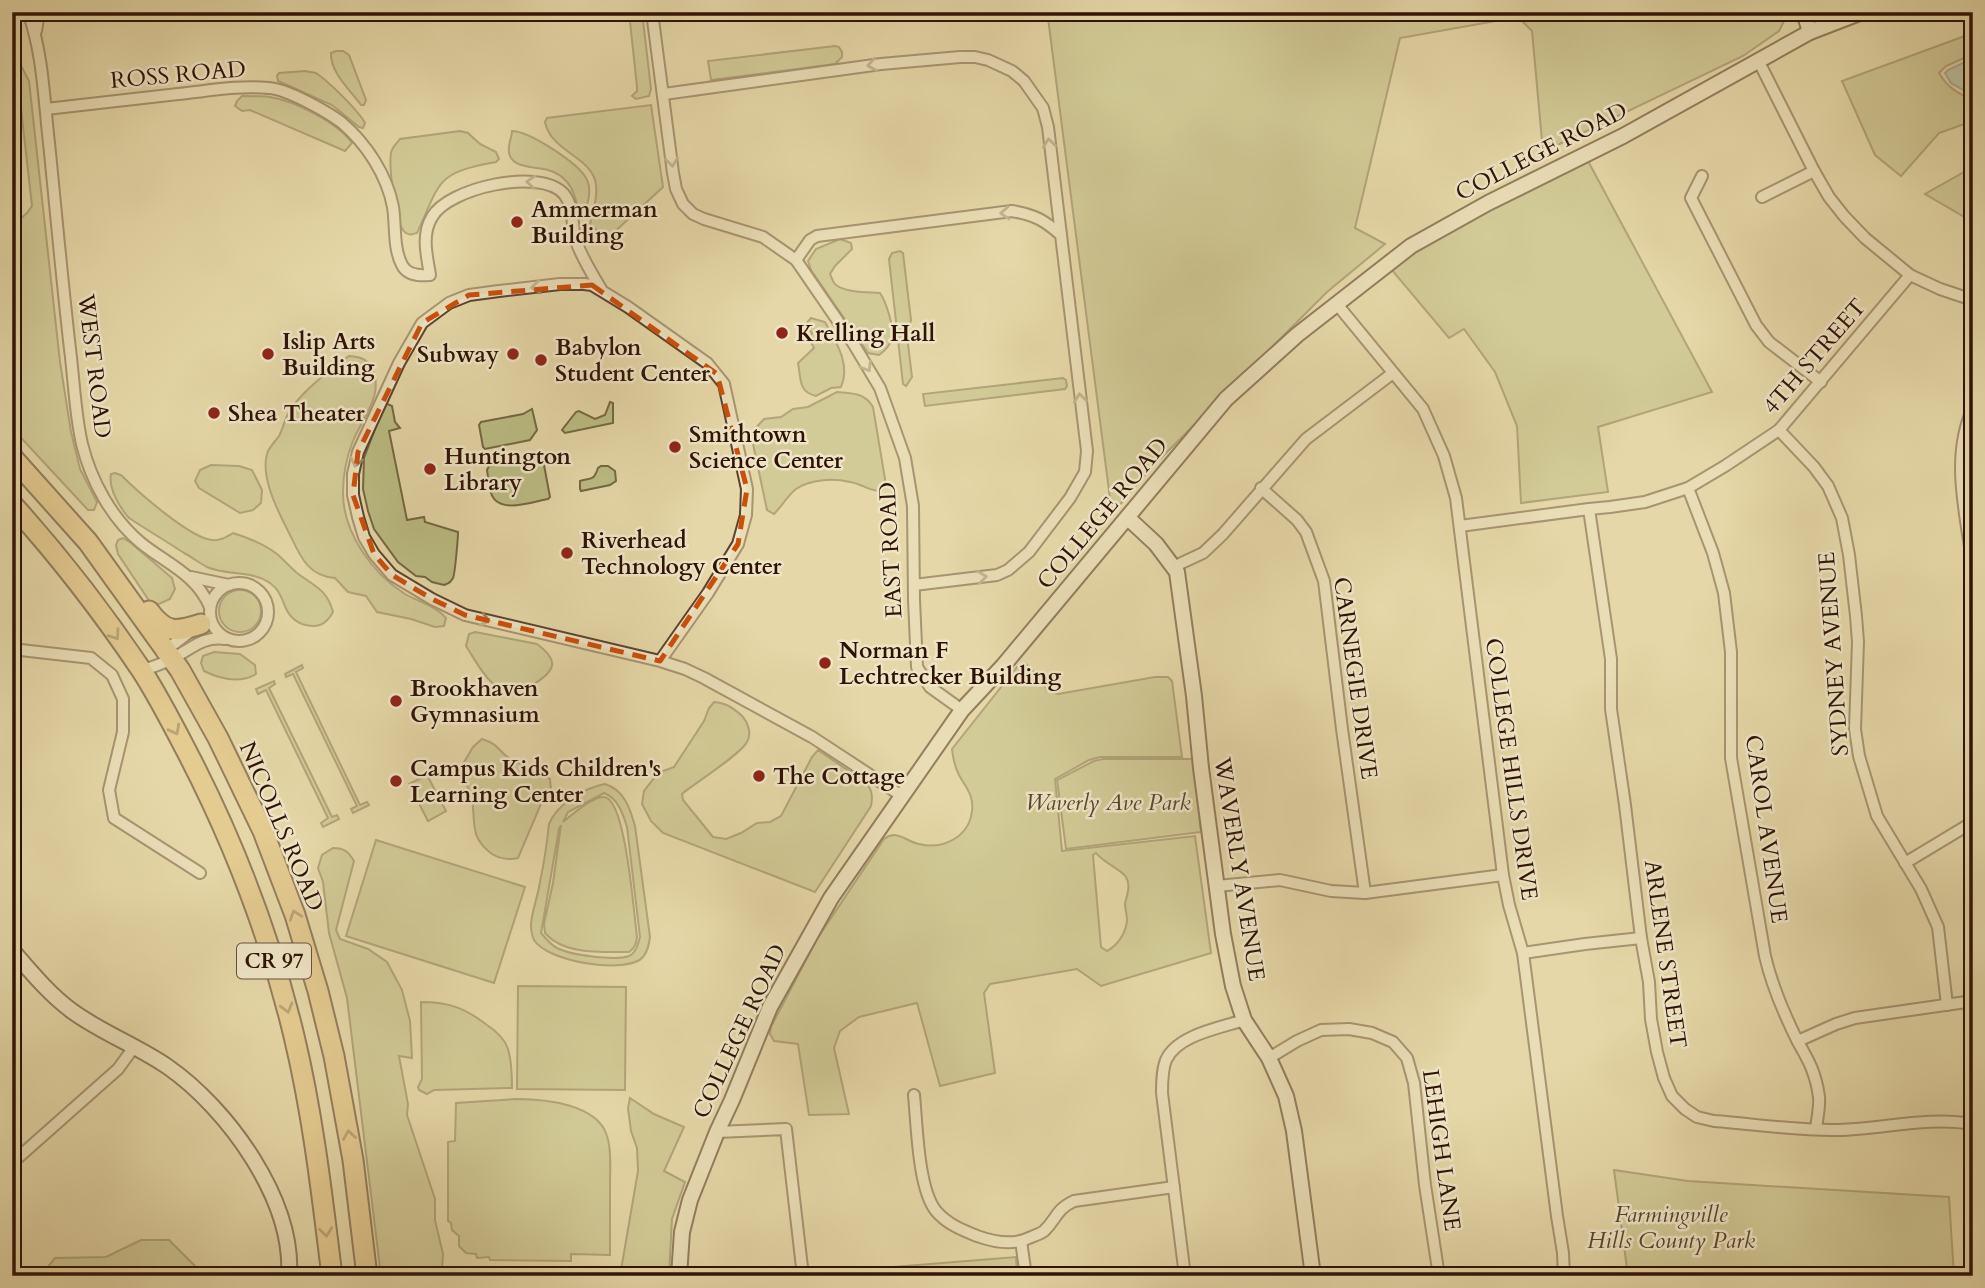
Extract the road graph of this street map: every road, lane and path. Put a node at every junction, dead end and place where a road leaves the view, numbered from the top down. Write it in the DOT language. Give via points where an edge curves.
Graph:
graph roads {
  1 [pos="28,12"];
  2 [pos="39,12"];
  3 [pos="653,12"];
  4 [pos="1804,12"];
  5 [pos="1862,12"];
  6 [pos="1810,32"];
  7 [pos="36,34"];
  8 [pos="1758,60"];
  9 [pos="664,94"];
  10 [pos="46,109"];
  11 [pos="1814,170"];
  12 [pos="1702,176"];
  13 [pos="1762,197"];
  14 [pos="1061,235"];
  15 [pos="796,260"];
  16 [pos="1910,275"];
  17 [pos="602,291"];
  18 [pos="1973,300"];
  19 [pos="1336,303"];
  20 [pos="1393,373"];
  21 [pos="1821,382"];
  22 [pos="1973,408"];
  23 [pos="1779,430"];
  24 [pos="12,457"];
  25 [pos="1261,488"];
  26 [pos="1688,488"];
  27 [pos="12,504"];
  28 [pos="59,508"];
  29 [pos="1589,509"];
  30 [pos="1128,518"];
  31 [pos="1460,526"];
  32 [pos="1973,566"];
  33 [pos="1173,567"];
  34 [pos="191,577"];
  35 [pos="229,585"];
  36 [pos="914,585"];
  37 [pos="207,613"];
  38 [pos="228,639"];
  39 [pos="12,649"];
  40 [pos="169,654"];
  41 [pos="660,661"];
  42 [pos="141,671"];
  43 [pos="962,710"];
  44 [pos="902,796"];
  45 [pos="1973,822"];
  46 [pos="1905,863"];
  47 [pos="200,873"];
  48 [pos="1503,875"];
  49 [pos="1217,886"];
  50 [pos="1366,893"];
  51 [pos="1641,938"];
  52 [pos="12,950"];
  53 [pos="1523,953"];
  54 [pos="1973,1002"];
  55 [pos="1947,1005"];
  56 [pos="1244,1020"];
  57 [pos="1798,1041"];
  58 [pos="134,1047"];
  59 [pos="1269,1058"];
  60 [pos="914,1096"];
  61 [pos="1973,1124"];
  62 [pos="1816,1129"];
  63 [pos="717,1132"];
  64 [pos="12,1163"];
  65 [pos="1174,1187"];
  66 [pos="1021,1241"];
  67 [pos="289,1276"];
  68 [pos="332,1276"];
  69 [pos="367,1276"];
  70 [pos="679,1276"];
  71 [pos="803,1276"];
  72 [pos="1026,1276"];
  73 [pos="1185,1276"];
  74 [pos="1313,1276"];
  75 [pos="1439,1276"];
  76 [pos="1564,1276"];
  1 -- 7 [label="street, WEST ROAD"];
  2 -- 7 [label="street, WEST ROAD"];
  3 -- 9 [label="street, EAST ROAD"];
  4 -- 6 [label="street"];
  5 -- 6 [label="street, COLLEGE ROAD"];
  6 -- 8 [label="street, COLLEGE ROAD"];
  7 -- 10 [label="street, WEST ROAD"];
  8 -- 11 [label="street"];
  8 -- 19 [label="street, COLLEGE ROAD" via="1623,136 1442,228"];
  14 -- 9 [label="street, one-way" via="1043,108 1024,81 988,60 960,57 881,64"];
  9 -- 15 [label="street, EAST ROAD, one-way" via="676,189 683,204 704,219 763,237"];
  17 -- 10 [label="street, ROSS ROAD, one-way" via="576,240 571,207 564,195 538,182 497,185 439,206 425,237 430,275 405,271 387,186 367,149 340,122 307,101 272,88 224,88"];
  10 -- 34 [label="street, WEST ROAD" via="82,444 99,489 127,530"];
  11 -- 13 [label="street"];
  11 -- 16 [label="street" via="1850,222"];
  12 -- 21 [label="street" via="1691,198 1756,326 1769,342"];
  14 -- 15 [label="street, one-way" via="1032,214 1012,211 817,236"];
  36 -- 14 [label="street, one-way" via="1008,570 1029,552 1085,472 1087,451"];
  15 -- 36 [label="street, EAST ROAD, one-way" via="880,388 905,458 913,506"];
  16 -- 18 [label="street"];
  16 -- 21 [label="street, 4TH STREET"];
  17 -- 41 [label="street" via="717,374 724,385 747,489 738,544"];
  17 -- 41 [label="street, one-way" via="584,284 559,284 469,296 449,303 422,323 358,453 354,495 364,537 374,554 392,575 432,600 472,617"];
  19 -- 20 [label="street, COLLEGE HILLS DRIVE"];
  19 -- 30 [label="street, COLLEGE ROAD" via="1226,399"];
  20 -- 25 [label="street" via="1306,439"];
  20 -- 31 [label="street, COLLEGE HILLS DRIVE" via="1423,409 1444,456"];
  21 -- 23 [label="street, 4TH STREET"];
  22 -- 32 [label="street" via="1961,461"];
  23 -- 26 [label="street, 4TH STREET"];
  23 -- 46 [label="street, SYDNEY AVENUE" via="1828,486 1842,518 1857,629 1855,729 1859,756 1877,816"];
  24 -- 28 [label="highway, NICOLLS ROAD / CR 97"];
  25 -- 33 [label="street" via="1203,553"];
  25 -- 50 [label="street, CARNEGIE DRIVE" via="1306,533 1324,581"];
  26 -- 29 [label="street, 4TH STREET" via="1645,502"];
  26 -- 57 [label="street, CAROL AVENUE" via="1724,593 1731,652 1731,758 1761,938 1771,982"];
  27 -- 42 [label="highway, CR 97, one-way" via="66,568"];
  28 -- 37 [label="highway" via="106,552 162,626 180,630"];
  28 -- 40 [label="highway, NICOLLS ROAD / CR 97"];
  29 -- 31 [label="street, 4TH STREET"];
  29 -- 51 [label="street, ARLENE STREET" via="1611,659 1611,709"];
  30 -- 33 [label="street, WAVERLY AVENUE"];
  30 -- 43 [label="street, COLLEGE ROAD"];
  31 -- 48 [label="street, COLLEGE HILLS DRIVE"];
  33 -- 49 [label="street, WAVERLY AVENUE"];
  34 -- 35 [label="street, WEST ROAD"];
  34 -- 37 [label="street, WEST ROAD" via="206,597"];
  35 -- 37 [label="street" via="216,594"];
  35 -- 38 [label="street" via="254,587 266,600 268,617 260,633 245,641"];
  36 -- 43 [label="street, EAST ROAD" via="917,667 930,687"];
  37 -- 38 [label="street" via="216,631"];
  37 -- 40 [label="street"];
  38 -- 40 [label="street" via="206,639"];
  39 -- 47 [label="street" via="91,658 112,675 123,699 123,732 109,790 114,818"];
  40 -- 42 [label="street"];
  69 -- 40 [label="highway, NICOLLS ROAD / CR 97, one-way" via="339,1079 295,915 248,798"];
  41 -- 44 [label="street" via="704,678 812,737"];
  42 -- 68 [label="highway, CR 97, one-way" via="225,830 275,967 308,1101"];
  43 -- 44 [label="street, COLLEGE ROAD"];
  44 -- 63 [label="street, COLLEGE ROAD" via="831,898 770,1007"];
  45 -- 46 [label="street"];
  46 -- 55 [label="street, SYDNEY AVENUE" via="1937,927"];
  48 -- 50 [label="street"];
  48 -- 53 [label="street, COLLEGE HILLS DRIVE"];
  49 -- 50 [label="street" via="1280,880"];
  49 -- 56 [label="street, WAVERLY AVENUE" via="1233,986"];
  51 -- 53 [label="street"];
  51 -- 62 [label="street, ARLENE STREET" via="1657,1052 1672,1096 1697,1117 1714,1121"];
  52 -- 58 [label="street" via="58,1000"];
  53 -- 76 [label="street, COLLEGE HILLS DRIVE"];
  54 -- 55 [label="street"];
  55 -- 57 [label="street" via="1855,1018"];
  56 -- 59 [label="street, WAVERLY AVENUE"];
  56 -- 65 [label="street" via="1178,1043 1166,1058 1162,1093"];
  57 -- 62 [label="street, CAROL AVENUE" via="1815,1079 1819,1099"];
  58 -- 64 [label="street" via="118,1069"];
  58 -- 67 [label="street" via="180,1076 211,1105 250,1157 282,1219"];
  59 -- 74 [label="street, WAVERLY AVENUE" via="1286,1096 1294,1131"];
  59 -- 75 [label="street, LEHIGH LANE" via="1321,1030 1349,1029 1393,1042 1407,1058"];
  60 -- 66 [label="street" via="924,1185 937,1212 949,1223 985,1238"];
  61 -- 62 [label="street, ARLENE STREET" via="1931,1121"];
  63 -- 70 [label="street, COLLEGE ROAD" via="690,1200"];
  63 -- 71 [label="street" via="786,1129"];
  65 -- 66 [label="street" via="1074,1201 1043,1231"];
  65 -- 73 [label="street"];
  66 -- 72 [label="street"];
}
